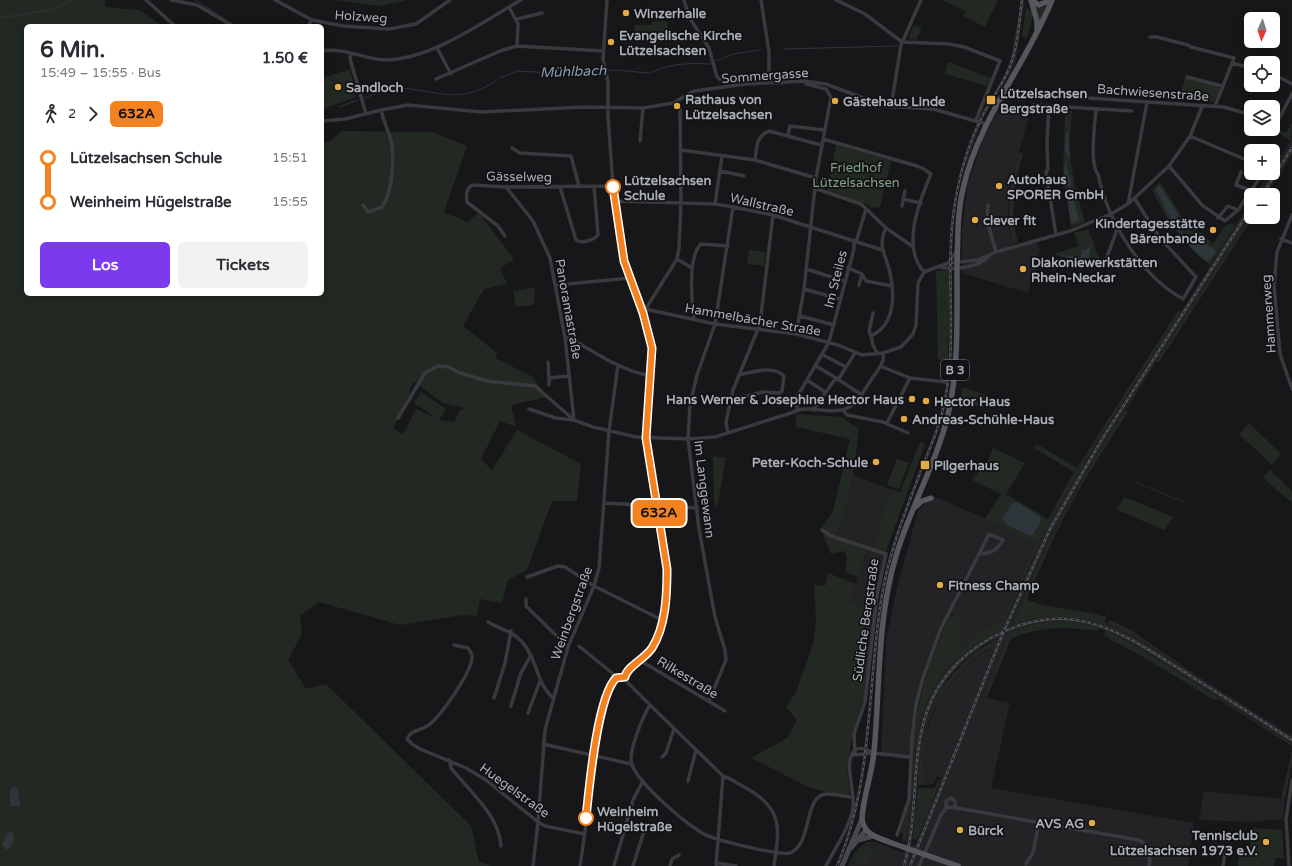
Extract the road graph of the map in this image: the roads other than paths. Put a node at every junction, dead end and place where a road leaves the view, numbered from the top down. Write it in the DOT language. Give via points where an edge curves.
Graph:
graph roads {
  1 [pos="146,0"];
  2 [pos="171,0"];
  3 [pos="275,0"];
  4 [pos="450,0"];
  5 [pos="521,0"];
  6 [pos="607,0"];
  7 [pos="684,0"];
  8 [pos="761,0"];
  9 [pos="836,0"];
  10 [pos="921,0"];
  11 [pos="1031,0"];
  12 [pos="1052,0"];
  13 [pos="509,7"];
  14 [pos="542,13"];
  15 [pos="517,19"];
  16 [pos="312,20"];
  17 [pos="173,24"];
  18 [pos="230,24"];
  19 [pos="309,24"];
  20 [pos="1037,34"];
  21 [pos="1150,37"];
  22 [pos="902,42"];
  23 [pos="517,46"];
  24 [pos="437,48"];
  25 [pos="324,51"];
  26 [pos="603,51"];
  27 [pos="351,53"];
  28 [pos="1232,63"];
  29 [pos="1244,66"];
  30 [pos="451,74"];
  31 [pos="1187,77"];
  32 [pos="1280,78"];
  33 [pos="436,79"];
  34 [pos="804,81"];
  35 [pos="782,83"];
  36 [pos="746,84"];
  37 [pos="1292,84"];
  38 [pos="1222,86"];
  39 [pos="1005,91"];
  40 [pos="1292,94"];
  41 [pos="1147,102"];
  42 [pos="680,104"];
  43 [pos="1033,105"];
  44 [pos="1049,106"];
  45 [pos="1214,106"];
  46 [pos="891,107"];
  47 [pos="1202,107"];
  48 [pos="607,108"];
  49 [pos="643,108"];
  50 [pos="1096,109"];
  51 [pos="381,110"];
  52 [pos="1132,111"];
  53 [pos="1244,112"];
  54 [pos="366,114"];
  55 [pos="1280,115"];
  56 [pos="976,120"];
  57 [pos="324,121"];
  58 [pos="985,123"];
  59 [pos="824,130"];
  60 [pos="788,135"];
  61 [pos="1190,136"];
  62 [pos="822,139"];
  63 [pos="640,141"];
  64 [pos="821,145"];
  65 [pos="512,148"];
  66 [pos="681,150"];
  67 [pos="722,156"];
  68 [pos="1244,159"];
  69 [pos="755,160"];
  70 [pos="1169,166"];
  71 [pos="720,172"];
  72 [pos="1241,172"];
  73 [pos="744,176"];
  74 [pos="816,178"];
  75 [pos="560,186"];
  76 [pos="579,186"];
  77 [pos="594,186"];
  78 [pos="613,186"];
  79 [pos="506,187"];
  80 [pos="814,188"];
  81 [pos="1244,188"];
  82 [pos="905,191"];
  83 [pos="1135,198"];
  84 [pos="903,199"];
  85 [pos="615,201"];
  86 [pos="681,202"];
  87 [pos="1244,202"];
  88 [pos="921,203"];
  89 [pos="715,204"];
  90 [pos="1128,204"];
  91 [pos="364,205"];
  92 [pos="988,205"];
  93 [pos="902,206"];
  94 [pos="733,207"];
  95 [pos="866,209"];
  96 [pos="1238,210"];
  97 [pos="1111,214"];
  98 [pos="773,215"];
  99 [pos="1292,215"];
  100 [pos="1218,218"];
  101 [pos="810,226"];
  102 [pos="1118,227"];
  103 [pos="886,228"];
  104 [pos="1056,235"];
  105 [pos="505,236"];
  106 [pos="1281,239"];
  107 [pos="854,242"];
  108 [pos="1292,243"];
  109 [pos="728,246"];
  110 [pos="912,246"];
  111 [pos="958,249"];
  112 [pos="882,250"];
  113 [pos="996,252"];
  114 [pos="677,259"];
  115 [pos="948,263"];
  116 [pos="958,265"];
  117 [pos="1104,265"];
  118 [pos="939,267"];
  119 [pos="692,268"];
  120 [pos="806,268"];
  121 [pos="848,268"];
  122 [pos="924,272"];
  123 [pos="862,274"];
  124 [pos="630,278"];
  125 [pos="844,281"];
  126 [pos="860,284"];
  127 [pos="557,285"];
  128 [pos="892,286"];
  129 [pos="804,289"];
  130 [pos="840,299"];
  131 [pos="644,311"];
  132 [pos="873,313"];
  133 [pos="800,316"];
  134 [pos="694,320"];
  135 [pos="715,324"];
  136 [pos="834,324"];
  137 [pos="758,328"];
  138 [pos="796,334"];
  139 [pos="871,336"];
  140 [pos="565,338"];
  141 [pos="830,342"];
  142 [pos="883,352"];
  143 [pos="855,353"];
  144 [pos="877,353"];
  145 [pos="823,354"];
  146 [pos="548,362"];
  147 [pos="618,365"];
  148 [pos="816,366"];
  149 [pos="880,366"];
  150 [pos="846,367"];
  151 [pos="739,375"];
  152 [pos="570,376"];
  153 [pos="651,376"];
  154 [pos="549,378"];
  155 [pos="910,378"];
  156 [pos="837,379"];
  157 [pos="1290,379"];
  158 [pos="807,380"];
  159 [pos="945,382"];
  160 [pos="550,385"];
  161 [pos="1292,389"];
  162 [pos="826,392"];
  163 [pos="862,395"];
  164 [pos="731,400"];
  165 [pos="529,409"];
  166 [pos="797,410"];
  167 [pos="814,410"];
  168 [pos="844,411"];
  169 [pos="398,418"];
  170 [pos="574,420"];
  171 [pos="887,423"];
  172 [pos="609,431"];
  173 [pos="728,433"];
  174 [pos="908,433"];
  175 [pos="646,438"];
  176 [pos="688,440"];
  177 [pos="931,498"];
  178 [pos="604,504"];
  179 [pos="658,506"];
  180 [pos="697,508"];
  181 [pos="913,510"];
  182 [pos="822,530"];
  183 [pos="979,554"];
  184 [pos="528,577"];
  185 [pos="594,586"];
  186 [pos="526,599"];
  187 [pos="662,620"];
  188 [pos="488,622"];
  189 [pos="511,631"];
  190 [pos="454,645"];
  191 [pos="580,646"];
  192 [pos="568,647"];
  193 [pos="531,654"];
  194 [pos="641,661"];
  195 [pos="625,677"];
  196 [pos="616,678"];
  197 [pos="540,681"];
  198 [pos="494,698"];
  199 [pos="553,698"];
  200 [pos="709,701"];
  201 [pos="650,705"];
  202 [pos="511,706"];
  203 [pos="725,711"];
  204 [pos="528,713"];
  205 [pos="674,729"];
  206 [pos="544,744"];
  207 [pos="696,750"];
  208 [pos="854,753"];
  209 [pos="874,753"];
  210 [pos="594,755"];
  211 [pos="662,756"];
  212 [pos="911,757"];
  213 [pos="449,760"];
  214 [pos="631,764"];
  215 [pos="724,776"];
  216 [pos="1292,780"];
  217 [pos="643,781"];
  218 [pos="688,781"];
  219 [pos="853,797"];
  220 [pos="946,808"];
  221 [pos="955,808"];
  222 [pos="862,819"];
  223 [pos="538,822"];
  224 [pos="1039,822"];
  225 [pos="866,830"];
  226 [pos="644,831"];
  227 [pos="584,834"];
  228 [pos="897,835"];
  229 [pos="873,836"];
  230 [pos="719,838"];
  231 [pos="856,839"];
  232 [pos="501,846"];
  233 [pos="776,852"];
  234 [pos="1225,852"];
  235 [pos="679,856"];
  236 [pos="716,864"];
  237 [pos="1026,864"];
  238 [pos="533,866"];
  239 [pos="580,866"];
  240 [pos="614,866"];
  241 [pos="633,866"];
  242 [pos="670,866"];
  243 [pos="736,866"];
  244 [pos="774,866"];
  245 [pos="826,866"];
  246 [pos="842,866"];
  247 [pos="919,866"];
  248 [pos="958,866"];
  249 [pos="1149,866"];
  250 [pos="1223,866"];
  251 [pos="1289,866"];
  1 -- 17 [label="street"];
  2 -- 18 [label="street" via="197,5"];
  3 -- 16 [label="street, Holzweg"];
  4 -- 16 [label="street, Holzweg" via="416,24 407,27 376,29"];
  5 -- 13 [label="street"];
  6 -- 26 [label="street"];
  7 -- 36 [label="street" via="688,17 704,38 719,80 744,80"];
  8 -- 35 [label="street" via="770,73 772,78"];
  9 -- 22 [label="street" via="864,14"];
  10 -- 22 [label="street"];
  11 -- 12 [label="main road" via="1037,5 1042,5"];
  11 -- 20 [label="main road" via="1037,21"];
  12 -- 20 [label="main road, B 3"];
  13 -- 15 [label="street"];
  13 -- 24 [label="street"];
  14 -- 15 [label="street"];
  15 -- 23 [label="street"];
  16 -- 19 [label="street"];
  20 -- 39 [label="main road, B 3"];
  21 -- 28 [label="street" via="1234,58"];
  22 -- 46 [label="street"];
  22 -- 56 [label="street" via="972,49 1000,61"];
  23 -- 26 [label="street"];
  23 -- 30 [label="street" via="500,51"];
  24 -- 27 [label="street" via="416,56 387,60"];
  24 -- 30 [label="street"];
  25 -- 27 [label="street"];
  26 -- 48 [label="street" via="608,82"];
  27 -- 54 [label="street" via="350,59"];
  28 -- 29 [label="street"];
  28 -- 38 [label="street"];
  30 -- 33 [label="street"];
  31 -- 38 [label="street"];
  32 -- 37 [label="street"];
  34 -- 35 [label="street, Sommergasse"];
  34 -- 46 [label="street, Sommergasse" via="826,84"];
  34 -- 59 [label="street" via="806,84 826,89 830,94"];
  35 -- 36 [label="street, Sommergasse"];
  36 -- 42 [label="street, Sommergasse" via="694,91"];
  38 -- 45 [label="street"];
  39 -- 41 [label="street, Bachwiesenstraße" via="1013,94"];
  39 -- 58 [label="main road, B 3"];
  40 -- 55 [label="street"];
  41 -- 47 [label="street, Bachwiesenstraße" via="1193,104"];
  41 -- 90 [label="street"];
  42 -- 49 [label="street, Sommergasse"];
  42 -- 66 [label="street"];
  43 -- 44 [label="street"];
  44 -- 50 [label="street"];
  44 -- 104 [label="street" via="1046,172"];
  45 -- 47 [label="street, Bachwiesenstraße"];
  45 -- 53 [label="street, Bachwiesenstraße"];
  46 -- 56 [label="street, Sommergasse" via="933,109"];
  47 -- 61 [label="street"];
  48 -- 49 [label="street, Sommergasse"];
  48 -- 51 [label="street, Sommergasse" via="480,112 408,105"];
  48 -- 78 [label="street"];
  49 -- 63 [label="street"];
  50 -- 52 [label="street"];
  50 -- 97 [label="street" via="1095,172 1098,174 1103,197"];
  51 -- 54 [label="street, Sommergasse"];
  51 -- 91 [label="street" via="390,138 391,178 386,202 382,207 368,212"];
  54 -- 57 [label="street, Sommergasse"];
  56 -- 58 [label="street, Sommergasse"];
  58 -- 111 [label="main road, B 3" via="962,190"];
  59 -- 60 [label="street" via="790,126"];
  59 -- 62 [label="street"];
  60 -- 64 [label="street"];
  60 -- 69 [label="street" via="769,131 762,134 758,140"];
  61 -- 68 [label="street"];
  61 -- 70 [label="street"];
  62 -- 64 [label="street"];
  62 -- 88 [label="street" via="924,168 931,174"];
  64 -- 74 [label="street"];
  65 -- 76 [label="street" via="520,153 571,156"];
  66 -- 67 [label="street"];
  66 -- 86 [label="street"];
  67 -- 69 [label="street"];
  67 -- 71 [label="street"];
  69 -- 74 [label="street"];
  70 -- 83 [label="street"];
  70 -- 100 [label="street" via="1202,205"];
  71 -- 73 [label="street"];
  71 -- 89 [label="street"];
  72 -- 81 [label="street" via="1236,185"];
  74 -- 80 [label="street"];
  75 -- 76 [label="street, Gässelweg"];
  75 -- 77 [label="street" via="576,240 582,242 598,235"];
  75 -- 79 [label="street, Gässelweg"];
  76 -- 77 [label="street, Gässelweg"];
  77 -- 78 [label="street, Gässelweg"];
  78 -- 85 [label="street"];
  79 -- 105 [label="street, Gässelweg" via="472,185 468,187 466,195 467,202 498,226"];
  79 -- 127 [label="street, Panoramastraße" via="537,227 547,248"];
  80 -- 95 [label="street" via="861,204"];
  80 -- 101 [label="street"];
  82 -- 84 [label="street"];
  83 -- 90 [label="street"];
  83 -- 102 [label="street" via="1159,237 1196,277 1183,298 1162,284 1134,254"];
  84 -- 88 [label="street"];
  84 -- 93 [label="street"];
  85 -- 86 [label="street, Wallstraße"];
  85 -- 124 [label="street" via="624,261"];
  86 -- 89 [label="street, Wallstraße"];
  86 -- 114 [label="street"];
  87 -- 96 [label="street"];
  88 -- 110 [label="street"];
  89 -- 94 [label="street, Wallstraße"];
  90 -- 97 [label="street"];
  92 -- 113 [label="street" via="987,220"];
  94 -- 98 [label="street, Wallstraße"];
  94 -- 109 [label="street, Im Langgewann"];
  95 -- 103 [label="street"];
  95 -- 107 [label="street, Im Steiles"];
  96 -- 100 [label="street" via="1227,221"];
  96 -- 100 [label="street" via="1228,206"];
  97 -- 102 [label="street"];
  97 -- 104 [label="street"];
  98 -- 101 [label="street, Wallstraße"];
  98 -- 137 [label="street"];
  99 -- 106 [label="street, Hammerweg"];
  101 -- 107 [label="street, Wallstraße" via="849,238"];
  101 -- 120 [label="street"];
  102 -- 117 [label="street"];
  103 -- 110 [label="street"];
  103 -- 112 [label="street" via="881,237"];
  104 -- 113 [label="street"];
  106 -- 108 [label="street"];
  106 -- 157 [label="street, Hammerweg" via="1275,262 1274,286 1280,354"];
  107 -- 112 [label="street, Wallstraße"];
  107 -- 121 [label="street, Im Steiles"];
  109 -- 119 [label="street" via="701,244 697,248"];
  109 -- 135 [label="street, Im Langgewann"];
  110 -- 122 [label="street" via="914,256"];
  111 -- 115 [label="street"];
  111 -- 116 [label="main road, B 3"];
  112 -- 128 [label="street"];
  113 -- 116 [label="street" via="981,262"];
  114 -- 119 [label="street"];
  114 -- 131 [label="street"];
  115 -- 116 [label="street"];
  115 -- 118 [label="street"];
  116 -- 118 [label="street"];
  116 -- 181 [label="main road, B 3" via="952,398 943,433"];
  118 -- 122 [label="street"];
  119 -- 134 [label="street"];
  120 -- 125 [label="street"];
  120 -- 129 [label="street"];
  121 -- 123 [label="street"];
  121 -- 125 [label="street, Im Steiles"];
  122 -- 142 [label="street, Hammelbächer Straße" via="918,283 916,325 913,334 901,347"];
  123 -- 126 [label="street"];
  123 -- 128 [label="street" via="866,281"];
  124 -- 127 [label="street"];
  124 -- 131 [label="street"];
  125 -- 130 [label="street, Im Steiles"];
  127 -- 140 [label="street, Panoramastraße"];
  128 -- 139 [label="street" via="888,321 882,330"];
  129 -- 130 [label="street"];
  129 -- 133 [label="street"];
  130 -- 136 [label="street, Im Steiles"];
  131 -- 134 [label="street, Hammelbächer Straße"];
  131 -- 153 [label="street" via="652,348"];
  132 -- 139 [label="street" via="869,331"];
  133 -- 136 [label="street"];
  133 -- 138 [label="street"];
  134 -- 135 [label="street, Hammelbächer Straße"];
  135 -- 137 [label="street, Hammelbächer Straße"];
  135 -- 176 [label="street, Im Langgewann" via="697,374 690,405"];
  136 -- 141 [label="street, Im Steiles"];
  137 -- 138 [label="street, Hammelbächer Straße"];
  137 -- 151 [label="street"];
  138 -- 141 [label="street, Hammelbächer Straße"];
  139 -- 144 [label="street" via="872,345"];
  140 -- 147 [label="street" via="570,338"];
  140 -- 152 [label="street, Panoramastraße"];
  141 -- 143 [label="street, Hammelbächer Straße"];
  141 -- 145 [label="street, Im Steiles"];
  142 -- 144 [label="street, Hammelbächer Straße"];
  142 -- 149 [label="street"];
  143 -- 144 [label="street, Hammelbächer Straße"];
  143 -- 150 [label="street"];
  145 -- 148 [label="street, Im Steiles"];
  145 -- 150 [label="street"];
  146 -- 154 [label="street"];
  147 -- 153 [label="street" via="638,374"];
  147 -- 172 [label="street, Weinbergstraße"];
  148 -- 156 [label="street"];
  148 -- 158 [label="street, Im Steiles"];
  149 -- 155 [label="street"];
  149 -- 163 [label="street"];
  150 -- 156 [label="street"];
  151 -- 164 [label="street"];
  151 -- 164 [label="street" via="762,370 781,373 784,376 782,391 763,392"];
  152 -- 154 [label="street, Panoramastraße"];
  152 -- 170 [label="street, Panoramastraße"];
  153 -- 175 [label="street"];
  154 -- 160 [label="street"];
  155 -- 159 [label="street"];
  155 -- 171 [label="street"];
  156 -- 162 [label="street"];
  156 -- 163 [label="street"];
  157 -- 161 [label="street, Hammerweg"];
  158 -- 162 [label="street"];
  158 -- 166 [label="street, Im Steiles" via="797,397"];
  162 -- 167 [label="street"];
  163 -- 168 [label="street"];
  164 -- 173 [label="street" via="726,422"];
  165 -- 170 [label="street" via="556,418"];
  166 -- 167 [label="street"];
  166 -- 173 [label="street"];
  167 -- 168 [label="street"];
  168 -- 171 [label="street" via="847,415"];
  169 -- 170 [label="street" via="425,373 438,366 449,367 487,381 535,386"];
  170 -- 172 [label="street"];
  171 -- 174 [label="street"];
  172 -- 175 [label="street"];
  172 -- 178 [label="street, Weinbergstraße"];
  173 -- 176 [label="street"];
  175 -- 176 [label="street"];
  175 -- 179 [label="street"];
  176 -- 180 [label="street, Im Langgewann"];
  177 -- 181 [label="main road" via="922,501"];
  178 -- 179 [label="street"];
  178 -- 185 [label="street, Weinbergstraße" via="599,568"];
  179 -- 180 [label="street"];
  179 -- 187 [label="street" via="667,569"];
  180 -- 200 [label="street, Im Langgewann" via="705,564 726,660"];
  181 -- 209 [label="main road, B 3" via="896,554 888,587"];
  182 -- 208 [label="street, Südliche Bergstraße" via="831,536 886,554 877,595 866,695 854,734"];
  183 -- 183 [label="street" via="988,534 1003,540 999,548"];
  183 -- 212 [label="street" via="931,652 916,704"];
  184 -- 185 [label="street" via="561,566"];
  185 -- 187 [label="street"];
  185 -- 192 [label="street, Weinbergstraße"];
  186 -- 192 [label="street" via="526,606"];
  187 -- 194 [label="street" via="652,648"];
  188 -- 189 [label="street"];
  189 -- 193 [label="street"];
  189 -- 198 [label="street" via="505,663"];
  190 -- 213 [label="street, Huegelstraße" via="468,648 472,655 471,664 447,705 430,725 413,731 407,739 420,749"];
  191 -- 196 [label="street"];
  192 -- 199 [label="street, Weinbergstraße"];
  193 -- 197 [label="street"];
  193 -- 202 [label="street" via="521,673"];
  194 -- 195 [label="street" via="629,668"];
  194 -- 200 [label="street, Rilkestraße"];
  195 -- 196 [label="street"];
  195 -- 201 [label="street"];
  196 -- 210 [label="street" via="608,688"];
  197 -- 199 [label="street"];
  197 -- 204 [label="street"];
  199 -- 206 [label="street, Weinbergstraße"];
  200 -- 203 [label="street, Rilkestraße"];
  201 -- 205 [label="street"];
  201 -- 214 [label="street" via="643,716"];
  205 -- 207 [label="street"];
  205 -- 211 [label="street" via="666,754"];
  206 -- 210 [label="street"];
  206 -- 223 [label="street, Weinbergstraße"];
  207 -- 215 [label="street"];
  207 -- 218 [label="street"];
  208 -- 209 [label="street"];
  208 -- 219 [label="street" via="850,759"];
  209 -- 212 [label="street"];
  209 -- 222 [label="main road, B 3"];
  210 -- 214 [label="street"];
  210 -- 227 [label="street"];
  212 -- 228 [label="street" via="908,799"];
  213 -- 223 [label="street, Huegelstraße" via="486,780"];
  213 -- 232 [label="street" via="451,768 494,820 500,834"];
  214 -- 217 [label="street"];
  215 -- 230 [label="street"];
  215 -- 233 [label="street" via="762,797 772,808 777,819"];
  216 -- 251 [label="street" via="1286,819"];
  217 -- 230 [label="street" via="693,826 707,836"];
  217 -- 240 [label="street" via="633,800"];
  219 -- 233 [label="street" via="826,794 819,796 814,801 802,839 796,849 790,853"];
  219 -- 245 [label="street" via="848,823"];
  220 -- 221 [label="street"];
  220 -- 221 [label="street" via="946,801 951,798 955,801"];
  220 -- 247 [label="street" via="934,827"];
  221 -- 224 [label="street"];
  222 -- 225 [label="main road"];
  222 -- 231 [label="main road"];
  223 -- 227 [label="street, Huegelstraße" via="545,826"];
  223 -- 238 [label="street, Weinbergstraße"];
  224 -- 237 [label="street" via="1033,853"];
  224 -- 249 [label="street" via="1141,841 1150,853"];
  225 -- 229 [label="main road"];
  225 -- 231 [label="main road"];
  226 -- 241 [label="street"];
  227 -- 239 [label="street"];
  229 -- 231 [label="main road"];
  229 -- 248 [label="main road, bridge"];
  230 -- 233 [label="street"];
  230 -- 236 [label="street"];
  231 -- 246 [label="main road"];
  233 -- 244 [label="street"];
  234 -- 250 [label="street"];
  235 -- 242 [label="street" via="672,859"];
  236 -- 243 [label="street"];
}
